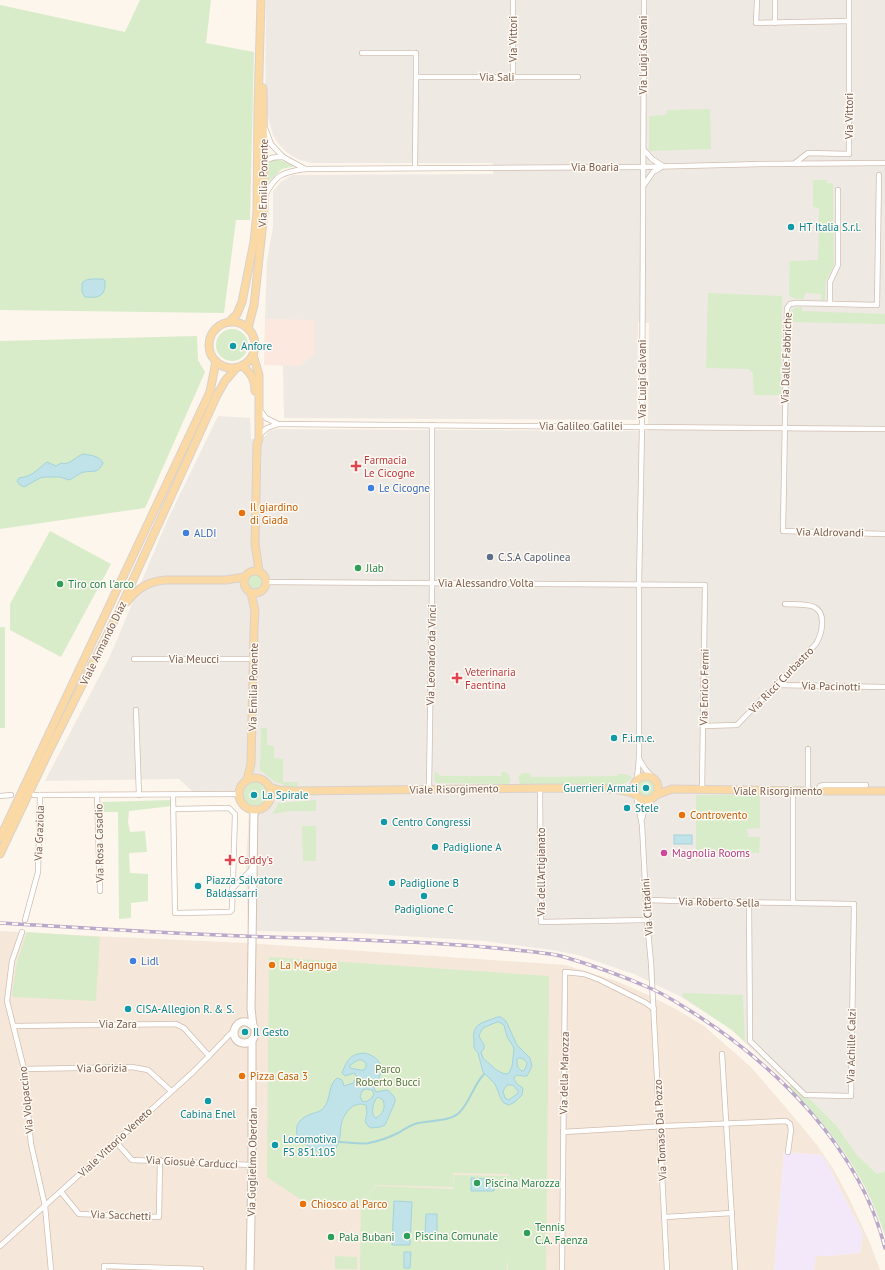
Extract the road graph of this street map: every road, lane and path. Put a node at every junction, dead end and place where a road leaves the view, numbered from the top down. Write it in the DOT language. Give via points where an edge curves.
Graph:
graph roads {
  1 [pos="261,0"];
  2 [pos="513,0"];
  3 [pos="644,0"];
  4 [pos="756,0"];
  5 [pos="775,0"];
  6 [pos="849,0"];
  7 [pos="849,21"];
  8 [pos="775,23"];
  9 [pos="261,36"];
  10 [pos="362,53"];
  11 [pos="416,77"];
  12 [pos="513,77"];
  13 [pos="578,77"];
  14 [pos="264,123"];
  15 [pos="643,149"];
  16 [pos="283,157"];
  17 [pos="264,161"];
  18 [pos="795,163"];
  19 [pos="885,163"];
  20 [pos="664,166"];
  21 [pos="643,167"];
  22 [pos="415,168"];
  23 [pos="305,169"];
  24 [pos="258,172"];
  25 [pos="879,175"];
  26 [pos="643,186"];
  27 [pos="838,190"];
  28 [pos="264,197"];
  29 [pos="830,304"];
  30 [pos="229,322"];
  31 [pos="248,328"];
  32 [pos="253,355"];
  33 [pos="216,361"];
  34 [pos="239,367"];
  35 [pos="259,410"];
  36 [pos="278,424"];
  37 [pos="432,425"];
  38 [pos="642,427"];
  39 [pos="784,428"];
  40 [pos="885,428"];
  41 [pos="259,436"];
  42 [pos="257,444"];
  43 [pos="885,534"];
  44 [pos="255,544"];
  45 [pos="259,571"];
  46 [pos="246,578"];
  47 [pos="266,582"];
  48 [pos="432,583"];
  49 [pos="639,584"];
  50 [pos="706,584"];
  51 [pos="255,593"];
  52 [pos="786,604"];
  53 [pos="118,613"];
  54 [pos="134,659"];
  55 [pos="254,659"];
  56 [pos="776,685"];
  57 [pos="885,686"];
  58 [pos="136,710"];
  59 [pos="703,726"];
  60 [pos="808,749"];
  61 [pos="45,751"];
  62 [pos="639,759"];
  63 [pos="251,764"];
  64 [pos="258,779"];
  65 [pos="654,779"];
  66 [pos="247,780"];
  67 [pos="636,780"];
  68 [pos="866,785"];
  69 [pos="269,786"];
  70 [pos="540,788"];
  71 [pos="429,789"];
  72 [pos="614,789"];
  73 [pos="672,789"];
  74 [pos="702,790"];
  75 [pos="294,791"];
  76 [pos="793,791"];
  77 [pos="808,791"];
  78 [pos="818,791"];
  79 [pos="885,791"];
  80 [pos="239,794"];
  81 [pos="34,795"];
  82 [pos="40,795"];
  83 [pos="97,795"];
  84 [pos="139,795"];
  85 [pos="173,795"];
  86 [pos="636,795"];
  87 [pos="0,796"];
  88 [pos="11,796"];
  89 [pos="655,796"];
  90 [pos="270,800"];
  91 [pos="174,809"];
  92 [pos="254,810"];
  93 [pos="642,825"];
  94 [pos="0,838"];
  95 [pos="0,854"];
  96 [pos="253,868"];
  97 [pos="232,889"];
  98 [pos="100,891"];
  99 [pos="646,900"];
  100 [pos="749,902"];
  101 [pos="793,903"];
  102 [pos="854,904"];
  103 [pos="25,920"];
  104 [pos="647,920"];
  105 [pos="22,932"];
  106 [pos="653,990"];
  107 [pos="251,1009"];
  108 [pos="654,1009"];
  109 [pos="246,1022"];
  110 [pos="14,1026"];
  111 [pos="253,1026"];
  112 [pos="234,1030"];
  113 [pos="228,1036"];
  114 [pos="236,1039"];
  115 [pos="249,1042"];
  116 [pos="722,1054"];
  117 [pos="209,1056"];
  118 [pos="24,1069"];
  119 [pos="171,1091"];
  120 [pos="727,1124"];
  121 [pos="660,1127"];
  122 [pos="563,1132"];
  123 [pos="116,1142"];
  124 [pos="788,1152"];
  125 [pos="160,1160"];
  126 [pos="252,1165"];
  127 [pos="61,1192"];
  128 [pos="45,1206"];
  129 [pos="732,1213"];
  130 [pos="665,1217"];
  131 [pos="0,1246"];
  132 [pos="51,1270"];
  133 [pos="104,1270"];
  134 [pos="201,1270"];
  135 [pos="250,1270"];
  136 [pos="562,1270"];
  137 [pos="667,1270"];
  138 [pos="736,1270"];
  1 -- 9 [label="main road, Via Emilia Ponente"];
  2 -- 12 [label="street, Via Vittori"];
  3 -- 15 [label="street, Via Luigi Galvani"];
  4 -- 8 [label="street" via="756,23"];
  5 -- 8 [label="street"];
  6 -- 7 [label="street, Via Vittori"];
  7 -- 8 [label="street"];
  7 -- 18 [label="street, Via Vittori" via="849,154 808,153"];
  9 -- 14 [label="main road, Via Emilia Ponente"];
  9 -- 24 [label="main road, Via Emilia Ponente"];
  10 -- 11 [label="street" via="416,53"];
  11 -- 12 [label="street, Via Sali"];
  11 -- 22 [label="street"];
  12 -- 13 [label="street, Via Sali"];
  14 -- 16 [label="street, Via Boaria" via="271,144"];
  14 -- 17 [label="main road, Via Emilia Ponente"];
  15 -- 20 [label="street" via="652,159"];
  15 -- 21 [label="street, Via Luigi Galvani"];
  16 -- 17 [label="street"];
  16 -- 23 [label="street, Via Boaria"];
  17 -- 24 [label="street"];
  17 -- 28 [label="main road, Via Emilia Ponente"];
  18 -- 19 [label="street, Via Boaria"];
  18 -- 20 [label="street, Via Boaria"];
  20 -- 21 [label="street, Via Boaria"];
  20 -- 26 [label="street" via="653,172"];
  21 -- 22 [label="street, Via Boaria"];
  21 -- 26 [label="street, Via Luigi Galvani"];
  22 -- 23 [label="street, Via Boaria"];
  23 -- 28 [label="street, Via Boaria" via="280,175 271,183"];
  24 -- 30 [label="main road, Via Emilia Ponente" via="254,242 242,302"];
  25 -- 29 [label="street, Via Dalle Fabbriche" via="876,305"];
  26 -- 38 [label="street, Via Luigi Galvani"];
  27 -- 29 [label="street" via="838,265 830,282"];
  28 -- 31 [label="main road, Via Emilia Ponente" via="254,305"];
  29 -- 39 [label="street, Via Dalle Fabbriche" via="788,305"];
  30 -- 31 [label="main road" via="236,322"];
  30 -- 33 [label="main road" via="222,324 212,333 209,348"];
  31 -- 32 [label="main road" via="254,339"];
  32 -- 34 [label="main road"];
  32 -- 35 [label="main road" via="260,374"];
  33 -- 34 [label="main road" via="228,368"];
  33 -- 61 [label="main road, Viale Armando Diaz" via="210,392"];
  34 -- 42 [label="main road" via="252,375 255,382 254,438"];
  34 -- 53 [label="main road, Viale Armando Diaz" via="225,381 217,395"];
  35 -- 36 [label="street" via="266,418"];
  35 -- 41 [label="main road"];
  36 -- 37 [label="street, Via Galileo Galilei"];
  36 -- 41 [label="street, Via Galileo Galilei" via="266,428"];
  37 -- 38 [label="street, Via Galileo Galilei"];
  37 -- 48 [label="street, Via Leonardo da Vinci"];
  38 -- 39 [label="street, Via Galileo Galilei"];
  38 -- 49 [label="street, Via Luigi Galvani"];
  39 -- 40 [label="street, Via Galileo Galilei"];
  39 -- 43 [label="street, Via Aldrovandi" via="783,532"];
  41 -- 42 [label="main road"];
  42 -- 44 [label="main road"];
  44 -- 45 [label="main road"];
  44 -- 46 [label="main road"];
  45 -- 46 [label="main road" via="254,570"];
  45 -- 47 [label="main road" via="264,575"];
  46 -- 51 [label="main road, Via Emilia Ponente" via="246,589"];
  46 -- 53 [label="main road" via="161,580 132,595"];
  47 -- 48 [label="street, Via Alessandro Volta"];
  47 -- 51 [label="main road" via="265,588"];
  48 -- 49 [label="street, Via Alessandro Volta"];
  48 -- 71 [label="street, Via Leonardo da Vinci"];
  49 -- 50 [label="street, Via Alessandro Volta"];
  49 -- 62 [label="street, Via Luigi Galvani"];
  50 -- 59 [label="street, Via Enrico Fermi"];
  51 -- 55 [label="main road, Via Emilia Ponente"];
  52 -- 56 [label="street, Via Ricci Curbastro" via="818,608 822,614 822,628 816,644"];
  53 -- 61 [label="main road, Viale Armando Diaz"];
  54 -- 55 [label="street, Via Meucci"];
  55 -- 63 [label="main road, Via Emilia Ponente"];
  56 -- 57 [label="street, Via Pacinotti"];
  56 -- 59 [label="street, Via Ricci Curbastro" via="737,725"];
  58 -- 84 [label="street"];
  59 -- 74 [label="street, Via Enrico Fermi"];
  60 -- 77 [label="street"];
  61 -- 94 [label="main road, Viale Armando Diaz"];
  61 -- 95 [label="main road, Viale Armando Diaz"];
  62 -- 65 [label="street"];
  62 -- 67 [label="street, Via Luigi Galvani"];
  63 -- 64 [label="main road, Via Emilia Ponente"];
  63 -- 66 [label="main road, Via Emilia Ponente"];
  64 -- 66 [label="main road"];
  64 -- 69 [label="main road"];
  65 -- 67 [label="main road" via="645,775"];
  65 -- 73 [label="main road, Viale Risorgimento"];
  65 -- 89 [label="main road" via="658,788"];
  66 -- 80 [label="main road" via="241,786"];
  67 -- 72 [label="main road, Viale Risorgimento"];
  67 -- 86 [label="main road"];
  68 -- 78 [label="street" via="824,785 820,786"];
  69 -- 75 [label="main road, Viale Risorgimento"];
  69 -- 90 [label="main road"];
  70 -- 71 [label="main road, Viale Risorgimento"];
  70 -- 72 [label="main road, Viale Risorgimento"];
  70 -- 104 [label="street, Via dell'Artigianato" via="541,922"];
  71 -- 75 [label="main road, Viale Risorgimento"];
  72 -- 86 [label="main road, Viale Risorgimento"];
  73 -- 74 [label="main road, Viale Risorgimento"];
  73 -- 89 [label="main road, Viale Risorgimento"];
  74 -- 76 [label="main road, Viale Risorgimento"];
  75 -- 90 [label="main road, Viale Risorgimento" via="282,793"];
  76 -- 77 [label="main road, Viale Risorgimento"];
  76 -- 101 [label="street"];
  77 -- 78 [label="main road, Viale Risorgimento"];
  78 -- 79 [label="main road, Viale Risorgimento"];
  80 -- 85 [label="street, Via Graziola"];
  80 -- 92 [label="main road" via="245,807"];
  81 -- 82 [label="street"];
  82 -- 83 [label="street, Via Graziola"];
  82 -- 103 [label="street, Via Graziola" via="38,872"];
  83 -- 84 [label="street, Via Graziola"];
  83 -- 98 [label="street, Via Rosa Casadio"];
  84 -- 85 [label="street, Via Graziola"];
  85 -- 91 [label="street"];
  86 -- 89 [label="main road" via="644,800"];
  86 -- 93 [label="street, Via Cittadini"];
  87 -- 88 [label="street"];
  89 -- 93 [label="street, Via Cittadini" via="645,808"];
  90 -- 92 [label="main road" via="263,808"];
  91 -- 97 [label="street" via="229,808 234,814"];
  91 -- 97 [label="street" via="175,913 230,912"];
  92 -- 96 [label="main road, Via Guglielmo Oberdan"];
  93 -- 99 [label="street, Via Cittadini"];
  96 -- 97 [label="street"];
  96 -- 107 [label="main road, Via Guglielmo Oberdan"];
  99 -- 100 [label="street, Via Roberto Sella"];
  99 -- 104 [label="street, Via Cittadini"];
  100 -- 101 [label="street, Via Roberto Sella"];
  100 -- 102 [label="street, Via Achille Calzi" via="750,1041 805,1095 836,1096 850,1096"];
  101 -- 102 [label="street, Via Roberto Sella"];
  104 -- 106 [label="street, Via Cittadini"];
  105 -- 110 [label="street, Via Volpaccino" via="12,961 7,1001"];
  106 -- 108 [label="street, Via Tomaso Dal Pozzo"];
  107 -- 109 [label="main road, Via Guglielmo Oberdan"];
  107 -- 111 [label="main road, Via Guglielmo Oberdan"];
  108 -- 121 [label="street, Via Tomaso Dal Pozzo"];
  108 -- 122 [label="street, Via della Marozza" via="600,980 584,974 565,972"];
  109 -- 111 [label="main road"];
  109 -- 112 [label="main road" via="238,1024"];
  110 -- 117 [label="street, Via Zara" via="176,1024 184,1028"];
  110 -- 118 [label="street, Via Volpaccino"];
  111 -- 115 [label="main road, Via Guglielmo Oberdan" via="255,1035"];
  112 -- 113 [label="street, Viale Vittorio Veneto"];
  112 -- 114 [label="main road"];
  113 -- 114 [label="street"];
  113 -- 117 [label="street, Viale Vittorio Veneto"];
  114 -- 115 [label="main road" via="242,1043"];
  115 -- 126 [label="main road, Via Guglielmo Oberdan" via="252,1053"];
  116 -- 120 [label="street"];
  117 -- 119 [label="street, Viale Vittorio Veneto"];
  118 -- 119 [label="street, Via Gorizia" via="132,1067 148,1070"];
  118 -- 128 [label="street, Via Volpaccino" via="31,1144"];
  119 -- 123 [label="street, Viale Vittorio Veneto"];
  120 -- 121 [label="street"];
  120 -- 124 [label="street" via="786,1121 790,1124 791,1130"];
  120 -- 129 [label="street"];
  121 -- 122 [label="street"];
  121 -- 130 [label="street, Via Tomaso Dal Pozzo"];
  122 -- 136 [label="street, Via della Marozza"];
  123 -- 125 [label="street, Via Giosuè Carducci" via="132,1160"];
  123 -- 127 [label="street, Viale Vittorio Veneto"];
  125 -- 126 [label="street, Via Giosuè Carducci"];
  125 -- 127 [label="street, Via Sacchetti" via="158,1217 79,1214"];
  126 -- 135 [label="main road, Via Guglielmo Oberdan"];
  127 -- 128 [label="street, Viale Vittorio Veneto"];
  128 -- 131 [label="street, Viale Vittorio Veneto"];
  128 -- 132 [label="street, Via Volpaccino"];
  129 -- 130 [label="street"];
  129 -- 138 [label="street"];
  130 -- 137 [label="street, Via Tomaso Dal Pozzo"];
  133 -- 134 [label="street" via="104,1266"];
}
